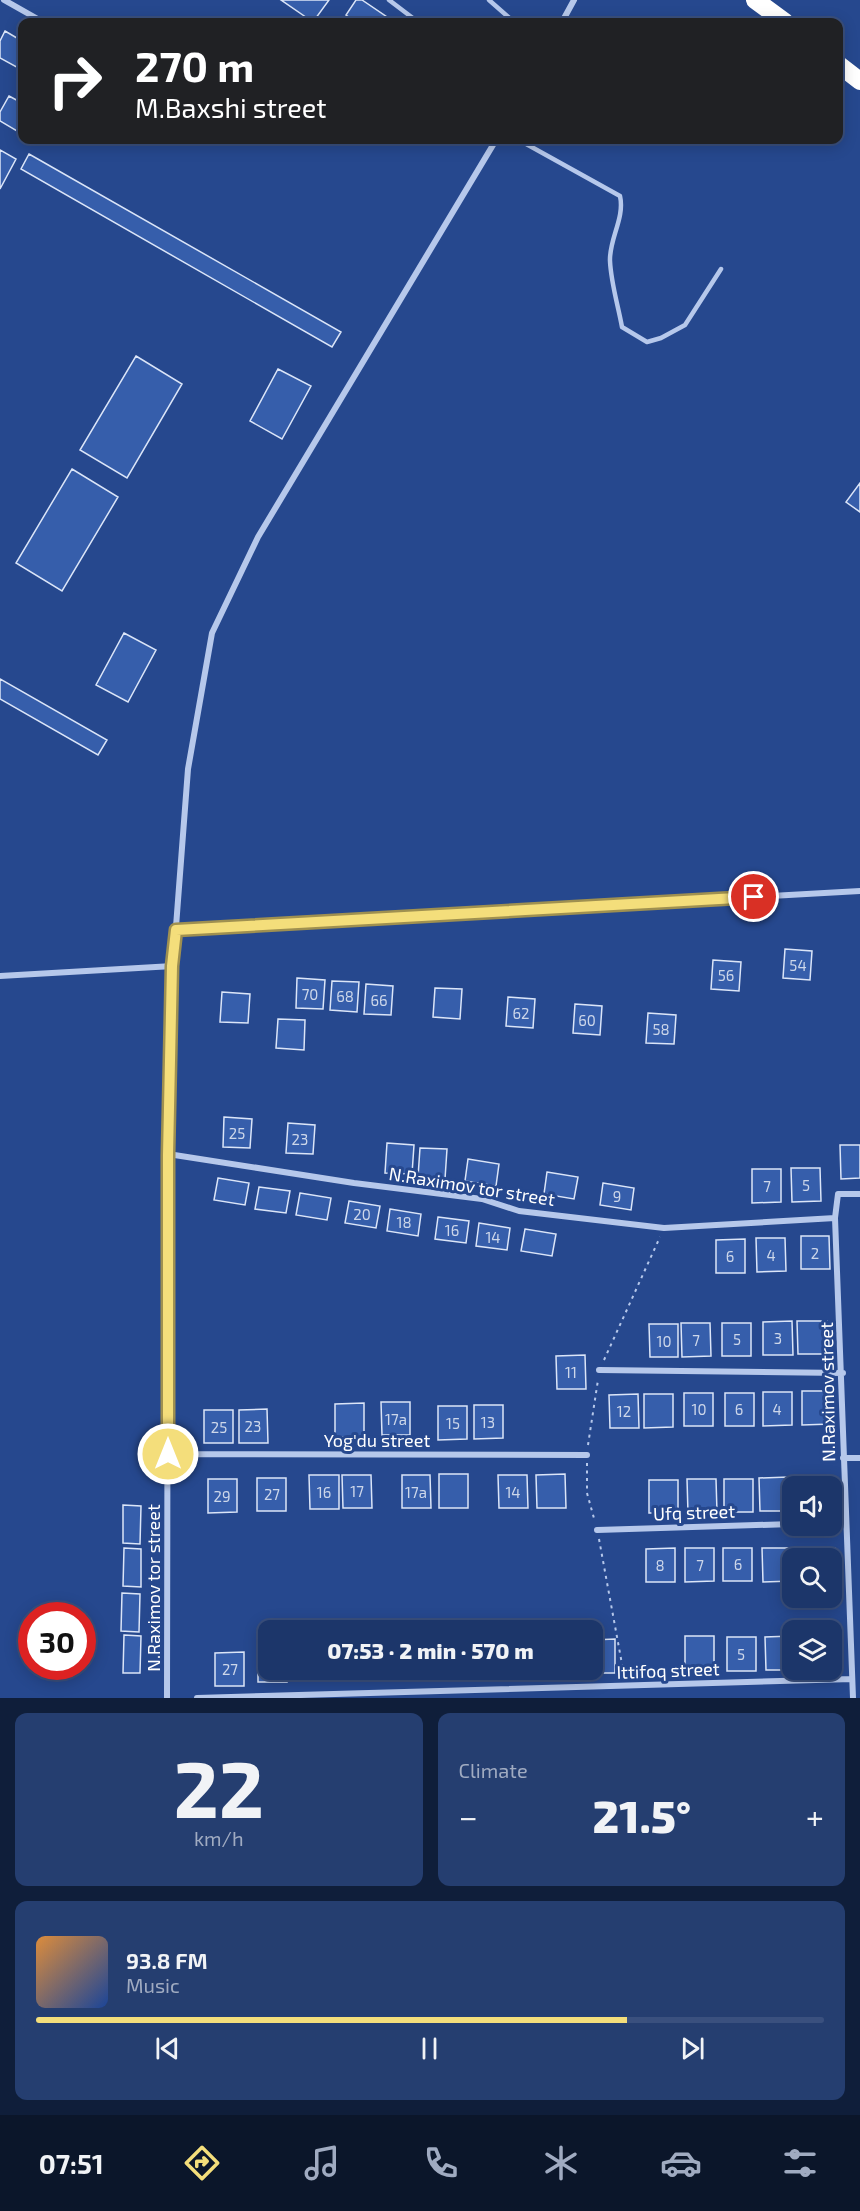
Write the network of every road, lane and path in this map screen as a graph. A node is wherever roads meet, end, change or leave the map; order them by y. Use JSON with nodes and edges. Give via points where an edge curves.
{"nodes":[{"id":1,"x":4,"y":0,"type":"edge"},
{"id":2,"x":389,"y":0,"type":"edge"},
{"id":3,"x":489,"y":0,"type":"edge"},
{"id":4,"x":574,"y":0,"type":"edge"},
{"id":5,"x":755,"y":0,"type":"edge"},
{"id":6,"x":13,"y":2,"type":"edge"},
{"id":7,"x":37,"y":18,"type":"edge"},
{"id":8,"x":413,"y":18,"type":"edge"},
{"id":9,"x":509,"y":18,"type":"edge"},
{"id":10,"x":564,"y":18,"type":"edge"},
{"id":11,"x":780,"y":18,"type":"edge"},
{"id":12,"x":843,"y":68,"type":"edge"},
{"id":13,"x":860,"y":81,"type":"edge"},
{"id":14,"x":494,"y":144,"type":"edge"},
{"id":15,"x":526,"y":144,"type":"edge"},
{"id":16,"x":721,"y":269,"type":"dead end"},
{"id":17,"x":860,"y":891,"type":"edge"},
{"id":18,"x":176,"y":930,"type":"junction"},
{"id":19,"x":172,"y":966,"type":"junction"},
{"id":20,"x":0,"y":976,"type":"edge"},
{"id":21,"x":168,"y":1155,"type":"junction"},
{"id":22,"x":860,"y":1194,"type":"edge"},
{"id":23,"x":835,"y":1218,"type":"junction"},
{"id":24,"x":664,"y":1228,"type":"junction"},
{"id":25,"x":599,"y":1370,"type":"junction"},
{"id":26,"x":843,"y":1373,"type":"junction"},
{"id":27,"x":168,"y":1454,"type":"junction"},
{"id":28,"x":587,"y":1455,"type":"junction"},
{"id":29,"x":843,"y":1458,"type":"junction"},
{"id":30,"x":860,"y":1458,"type":"edge"},
{"id":31,"x":845,"y":1522,"type":"joint"},
{"id":32,"x":782,"y":1524,"type":"edge"},
{"id":33,"x":597,"y":1530,"type":"junction"},
{"id":34,"x":852,"y":1679,"type":"junction"},
{"id":35,"x":627,"y":1687,"type":"junction"},
{"id":36,"x":167,"y":1698,"type":"edge"},
{"id":37,"x":197,"y":1698,"type":"edge"},
{"id":38,"x":853,"y":1698,"type":"edge"}],
"edges":[{"from":1,"to":6,"type":"street"},
{"from":2,"to":8,"type":"lane"},
{"from":3,"to":9,"type":"lane"},
{"from":4,"to":10,"type":"street"},
{"from":5,"to":11,"type":"highway"},
{"from":6,"to":7,"type":"street"},
{"from":12,"to":13,"type":"highway"},
{"from":14,"to":18,"type":"street","name":"N.Raximov tor street","via":[[258,537],[212,633],[188,769]]},
{"from":15,"to":16,"type":"lane","via":[[620,196],[623,208],[610,260],[622,327],[631,334],[647,342],[685,325]]},
{"from":17,"to":18,"type":"street"},
{"from":18,"to":19,"type":"street","name":"N.Raximov tor street"},
{"from":19,"to":20,"type":"street"},
{"from":19,"to":21,"type":"street","name":"N.Raximov tor street"},
{"from":21,"to":24,"type":"street","name":"N.Raximov tor street","via":[[482,1199],[519,1211]]},
{"from":21,"to":27,"type":"street","name":"N.Raximov tor street"},
{"from":22,"to":23,"type":"street","name":"N.Raximov street","via":[[838,1194]]},
{"from":23,"to":24,"type":"street","name":"N.Raximov tor street"},
{"from":23,"to":26,"type":"street","name":"N.Raximov street"},
{"from":24,"to":25,"type":"path"},
{"from":25,"to":26,"type":"street"},
{"from":25,"to":28,"type":"path"},
{"from":26,"to":29,"type":"street","name":"N.Raximov street"},
{"from":27,"to":28,"type":"street","name":"Yog'du street"},
{"from":27,"to":36,"type":"street","name":"N.Raximov tor street"},
{"from":28,"to":33,"type":"path","via":[[587,1493]]},
{"from":29,"to":30,"type":"street"},
{"from":29,"to":31,"type":"street","name":"N.Raximov street"},
{"from":31,"to":34,"type":"street","name":"N.Raximov street"},
{"from":32,"to":33,"type":"street","name":"Ufq street"},
{"from":33,"to":35,"type":"path"},
{"from":34,"to":35,"type":"street","name":"Ittifoq street"},
{"from":34,"to":38,"type":"street","name":"N.Raximov street"},
{"from":35,"to":37,"type":"street","name":"Ittifoq street"}]}
